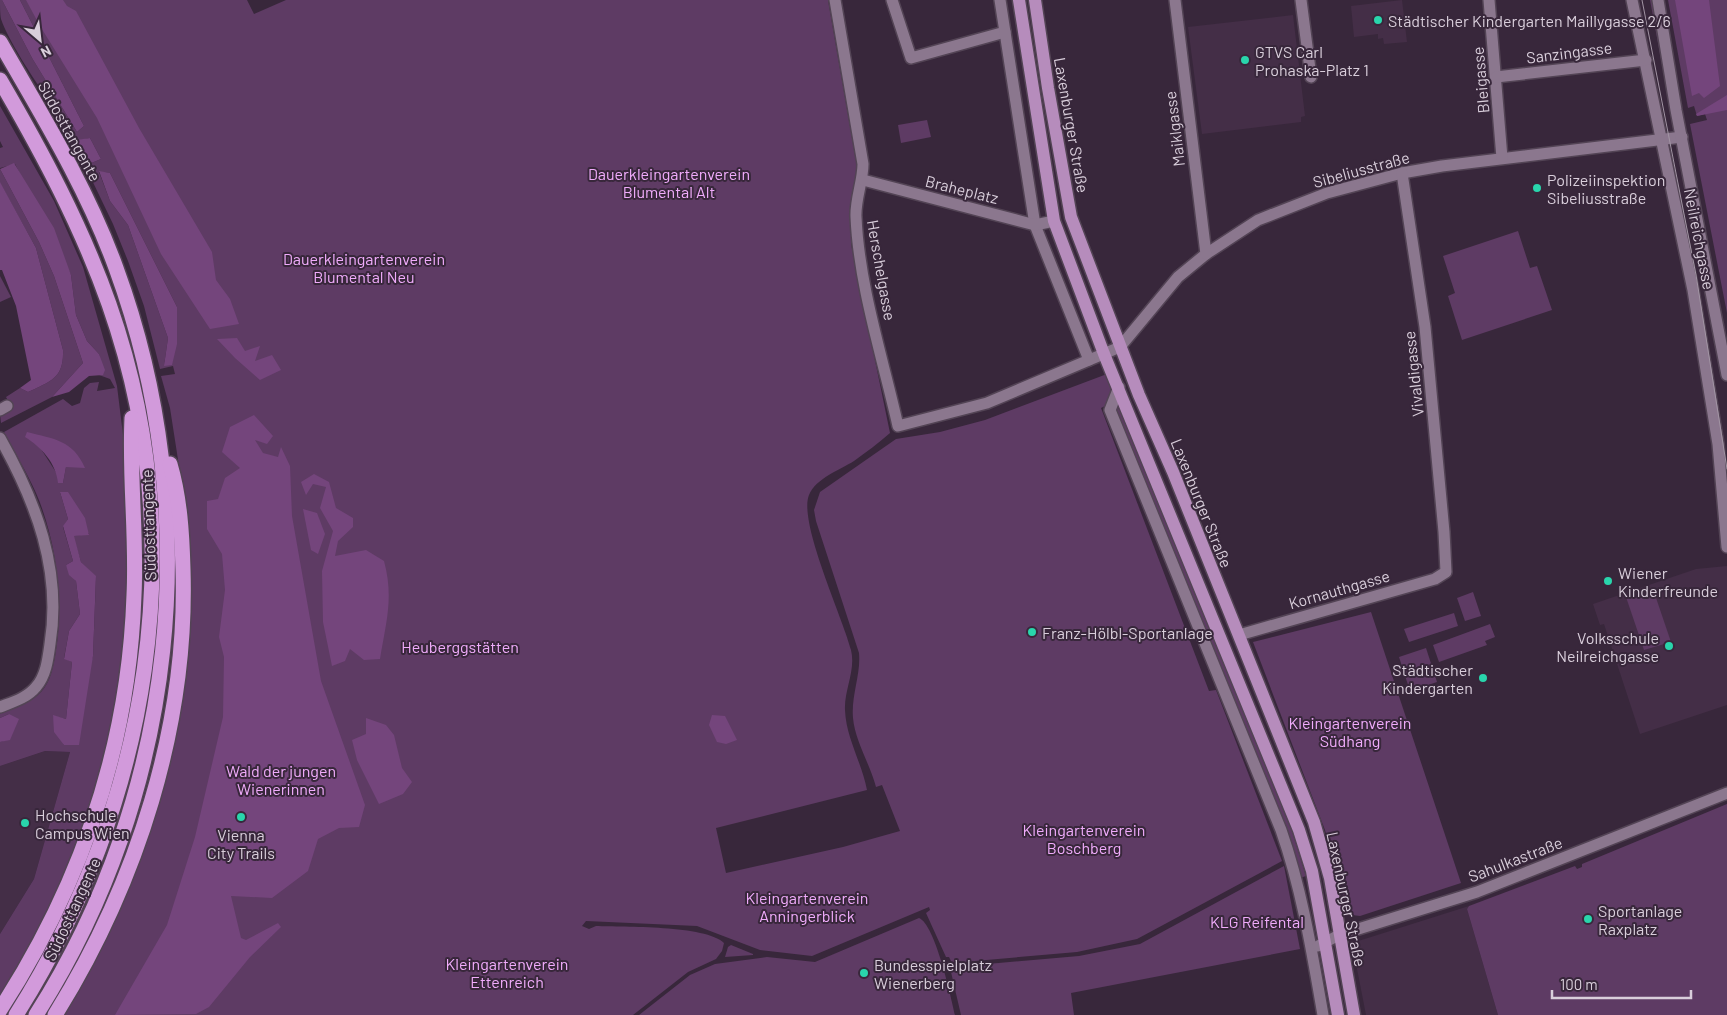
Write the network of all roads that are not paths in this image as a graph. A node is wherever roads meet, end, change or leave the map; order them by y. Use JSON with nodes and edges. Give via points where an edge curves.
{"nodes":[{"id":1,"x":835,"y":0,"type":"edge"},
{"id":2,"x":892,"y":0,"type":"edge"},
{"id":3,"x":1000,"y":0,"type":"edge"},
{"id":4,"x":1019,"y":0,"type":"edge"},
{"id":5,"x":1035,"y":0,"type":"edge"},
{"id":6,"x":1175,"y":0,"type":"edge"},
{"id":7,"x":1301,"y":0,"type":"edge"},
{"id":8,"x":1489,"y":0,"type":"edge"},
{"id":9,"x":1495,"y":0,"type":"edge"},
{"id":10,"x":1632,"y":0,"type":"edge"},
{"id":11,"x":1658,"y":0,"type":"edge"},
{"id":12,"x":1005,"y":32,"type":"junction"},
{"id":13,"x":0,"y":42,"type":"edge"},
{"id":14,"x":1646,"y":60,"type":"junction"},
{"id":15,"x":1311,"y":77,"type":"dead end"},
{"id":16,"x":1496,"y":77,"type":"junction"},
{"id":17,"x":0,"y":80,"type":"edge"},
{"id":18,"x":1682,"y":137,"type":"junction"},
{"id":19,"x":1663,"y":140,"type":"junction"},
{"id":20,"x":1502,"y":158,"type":"junction"},
{"id":21,"x":1402,"y":173,"type":"junction"},
{"id":22,"x":863,"y":180,"type":"junction"},
{"id":23,"x":1054,"y":221,"type":"junction"},
{"id":24,"x":1035,"y":225,"type":"junction"},
{"id":25,"x":1206,"y":254,"type":"junction"},
{"id":26,"x":1120,"y":347,"type":"junction"},
{"id":27,"x":1104,"y":354,"type":"junction"},
{"id":28,"x":1089,"y":360,"type":"junction"},
{"id":29,"x":1727,"y":375,"type":"edge"},
{"id":30,"x":1119,"y":388,"type":"junction"},
{"id":31,"x":134,"y":391,"type":"junction"},
{"id":32,"x":156,"y":414,"type":"junction"},
{"id":33,"x":898,"y":426,"type":"joint"},
{"id":34,"x":0,"y":438,"type":"edge"},
{"id":35,"x":1727,"y":547,"type":"edge"},
{"id":36,"x":1446,"y":572,"type":"joint"},
{"id":37,"x":1239,"y":635,"type":"junction"},
{"id":38,"x":0,"y":707,"type":"edge"},
{"id":39,"x":1727,"y":793,"type":"edge"},
{"id":40,"x":1339,"y":935,"type":"junction"},
{"id":41,"x":1324,"y":942,"type":"junction"},
{"id":42,"x":1312,"y":949,"type":"junction"},
{"id":43,"x":0,"y":1010,"type":"edge"},
{"id":44,"x":16,"y":1015,"type":"edge"},
{"id":45,"x":36,"y":1015,"type":"edge"},
{"id":46,"x":55,"y":1015,"type":"edge"},
{"id":47,"x":1323,"y":1015,"type":"edge"},
{"id":48,"x":1338,"y":1015,"type":"edge"},
{"id":49,"x":1354,"y":1015,"type":"edge"}],
"edges":[{"from":1,"to":22,"type":"street","name":"Herschelgasse"},
{"from":2,"to":12,"type":"street","via":[[911,58]]},
{"from":3,"to":12,"type":"street"},
{"from":4,"to":23,"type":"main road","name":"Laxenburger Straße"},
{"from":5,"to":26,"type":"main road","name":"Laxenburger Straße","via":[[1071,217]]},
{"from":6,"to":25,"type":"street","name":"Maiklgasse"},
{"from":7,"to":15,"type":"street"},
{"from":8,"to":9,"type":"street"},
{"from":8,"to":16,"type":"street","name":"Bleigasse"},
{"from":10,"to":14,"type":"street","name":"Neilreichgasse"},
{"from":11,"to":18,"type":"street","name":"Neilreichgasse"},
{"from":12,"to":24,"type":"street"},
{"from":13,"to":32,"type":"highway","name":"Südosttangente","via":[[68,162],[104,238],[137,334]]},
{"from":14,"to":16,"type":"street","name":"Sanzingasse"},
{"from":14,"to":19,"type":"street","name":"Neilreichgasse"},
{"from":16,"to":20,"type":"street","name":"Bleigasse"},
{"from":17,"to":31,"type":"highway","name":"Südosttangente","via":[[52,172],[86,244],[112,314]]},
{"from":18,"to":19,"type":"street","name":"Sibeliusstraße"},
{"from":18,"to":29,"type":"street","name":"Neilreichgasse"},
{"from":19,"to":20,"type":"street","name":"Sibeliusstraße"},
{"from":19,"to":35,"type":"street","name":"Neilreichgasse","via":[[1694,290],[1718,444]]},
{"from":20,"to":21,"type":"street","name":"Sibeliusstraße"},
{"from":21,"to":25,"type":"street","name":"Sibeliusstraße","via":[[1327,193],[1258,220]]},
{"from":21,"to":36,"type":"street","name":"Vivaldigasse","via":[[1425,327]]},
{"from":22,"to":24,"type":"street","name":"Braheplatz"},
{"from":22,"to":33,"type":"street","name":"Herschelgasse","via":[[856,215],[863,276]]},
{"from":23,"to":24,"type":"street","name":"Braheplatz"},
{"from":23,"to":27,"type":"main road","name":"Laxenburger Straße"},
{"from":24,"to":28,"type":"street"},
{"from":25,"to":26,"type":"street","name":"Sibeliusstraße","via":[[1178,277]]},
{"from":26,"to":27,"type":"street","name":"Sibeliusstraße"},
{"from":26,"to":37,"type":"main road","name":"Laxenburger Straße"},
{"from":27,"to":28,"type":"street","name":"Sibeliusstraße"},
{"from":27,"to":30,"type":"main road","name":"Laxenburger Straße"},
{"from":28,"to":33,"type":"street","name":"Sibeliusstraße","via":[[987,403]]},
{"from":30,"to":41,"type":"main road","name":"Laxenburger Straße","via":[[1299,830],[1312,871]]},
{"from":30,"to":42,"type":"street","via":[[1110,410],[1282,830],[1300,889]]},
{"from":31,"to":43,"type":"highway","via":[[131,441],[134,595],[119,726],[102,794],[82,854],[46,934]]},
{"from":31,"to":44,"type":"highway","name":"Südosttangente","via":[[151,526],[150,624],[141,696],[123,779],[98,853],[68,923]]},
{"from":32,"to":45,"type":"highway","name":"Südosttangente","via":[[165,488],[168,574],[163,658],[151,733],[126,826],[100,894],[68,960]]},
{"from":32,"to":46,"type":"highway","via":[[176,486],[182,544],[183,601],[178,682],[158,775],[129,867],[92,950]]},
{"from":34,"to":38,"type":"street","via":[[32,500],[43,532],[54,597],[52,635],[42,678],[29,694]]},
{"from":36,"to":37,"type":"street","name":"Kornauthgasse","via":[[1435,579]]},
{"from":37,"to":40,"type":"main road","name":"Laxenburger Straße","via":[[1314,822],[1330,878]]},
{"from":39,"to":40,"type":"street","name":"Sahulkastraße","via":[[1478,892]]},
{"from":40,"to":41,"type":"street","name":"Sahulkastraße"},
{"from":40,"to":49,"type":"main road","name":"Laxenburger Straße"},
{"from":41,"to":42,"type":"street","name":"Sahulkastraße"},
{"from":41,"to":48,"type":"main road","name":"Laxenburger Straße"},
{"from":42,"to":47,"type":"street"}]}
